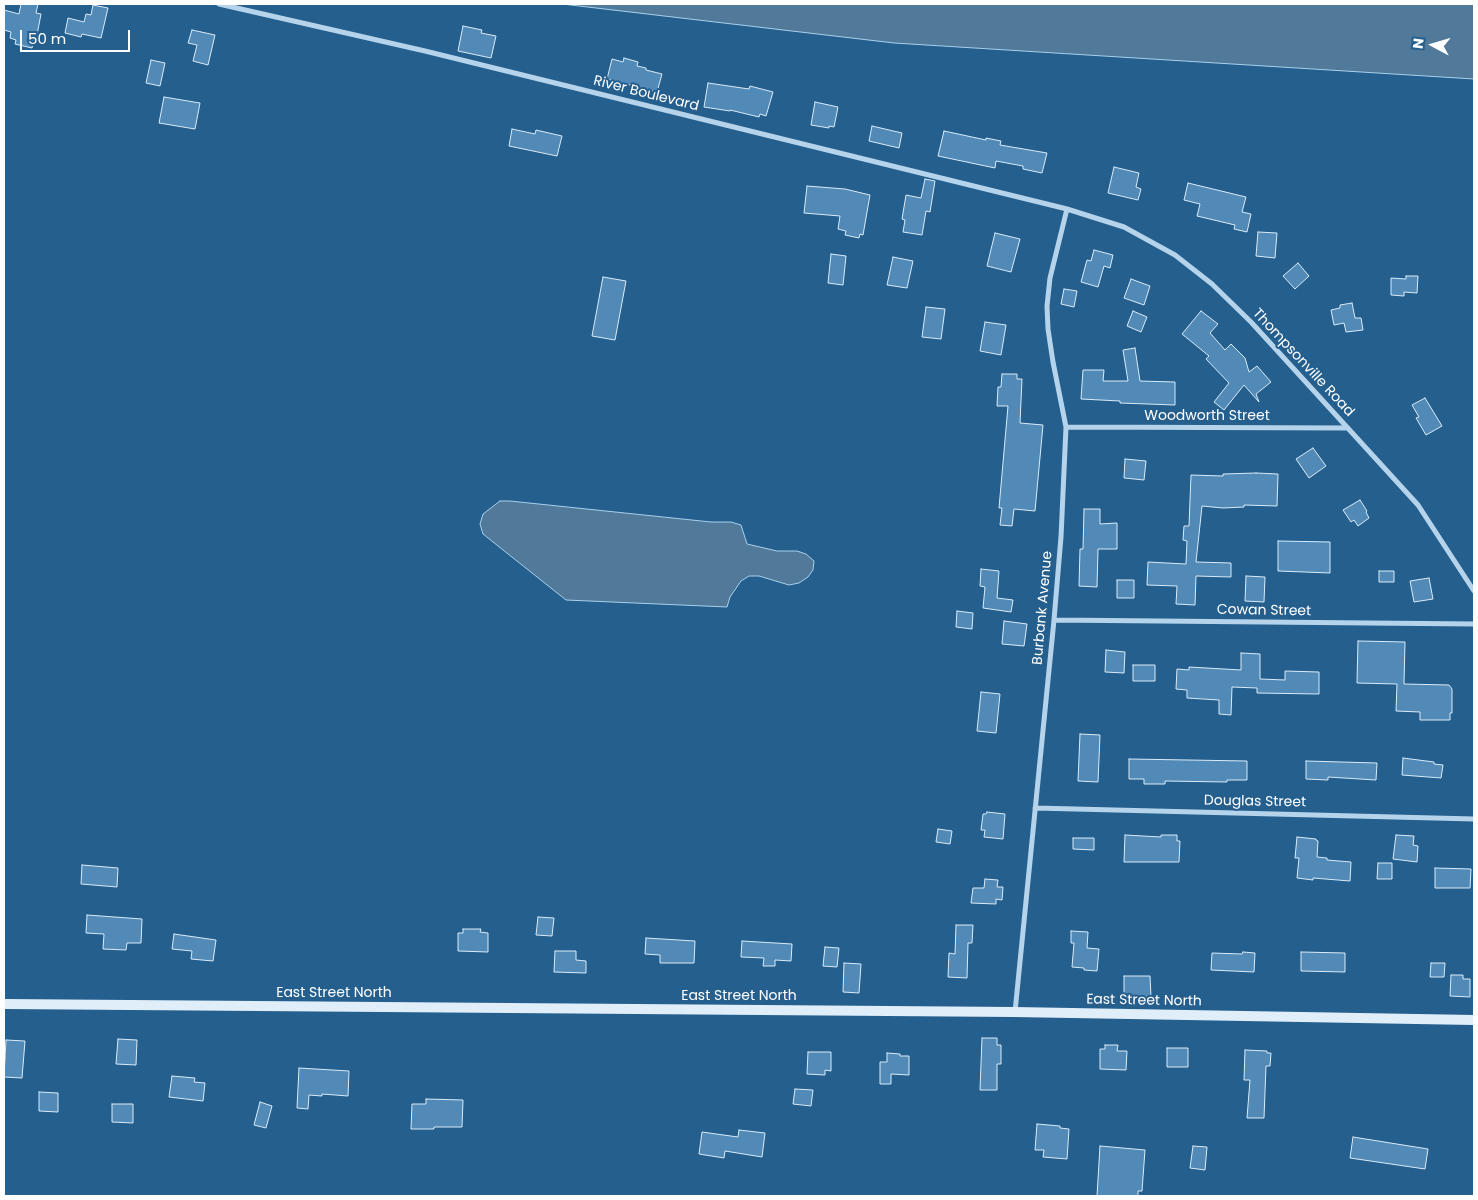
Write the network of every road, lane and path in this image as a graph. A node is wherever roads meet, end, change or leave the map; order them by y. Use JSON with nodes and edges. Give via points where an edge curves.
{"nodes":[{"id":1,"x":219,"y":4,"type":"edge"},
{"id":2,"x":1067,"y":209,"type":"junction"},
{"id":3,"x":1066,"y":427,"type":"junction"},
{"id":4,"x":1348,"y":428,"type":"junction"},
{"id":5,"x":1474,"y":590,"type":"edge"},
{"id":6,"x":1054,"y":620,"type":"junction"},
{"id":7,"x":1474,"y":624,"type":"edge"},
{"id":8,"x":1035,"y":808,"type":"junction"},
{"id":9,"x":1474,"y":819,"type":"edge"},
{"id":10,"x":4,"y":1004,"type":"edge"},
{"id":11,"x":1014,"y":1012,"type":"junction"},
{"id":12,"x":1474,"y":1020,"type":"edge"}],
"edges":[{"from":1,"to":2,"type":"street","name":"River Boulevard","via":[[425,51]]},
{"from":2,"to":3,"type":"street","name":"Burbank Avenue","via":[[1050,278],[1047,306],[1053,362]]},
{"from":2,"to":4,"type":"street","name":"Thompsonville Road","via":[[1124,227],[1176,255],[1251,322]]},
{"from":3,"to":4,"type":"street","name":"Woodworth Street"},
{"from":3,"to":6,"type":"street","name":"Burbank Avenue"},
{"from":4,"to":5,"type":"street","name":"Thompsonville Road","via":[[1418,505]]},
{"from":6,"to":7,"type":"street","name":"Cowan Street"},
{"from":6,"to":8,"type":"street","name":"Burbank Avenue"},
{"from":8,"to":9,"type":"street","name":"Douglas Street"},
{"from":8,"to":11,"type":"street","name":"Burbank Avenue"},
{"from":10,"to":11,"type":"main road","name":"East Street North"},
{"from":11,"to":12,"type":"main road","name":"East Street North"}]}
